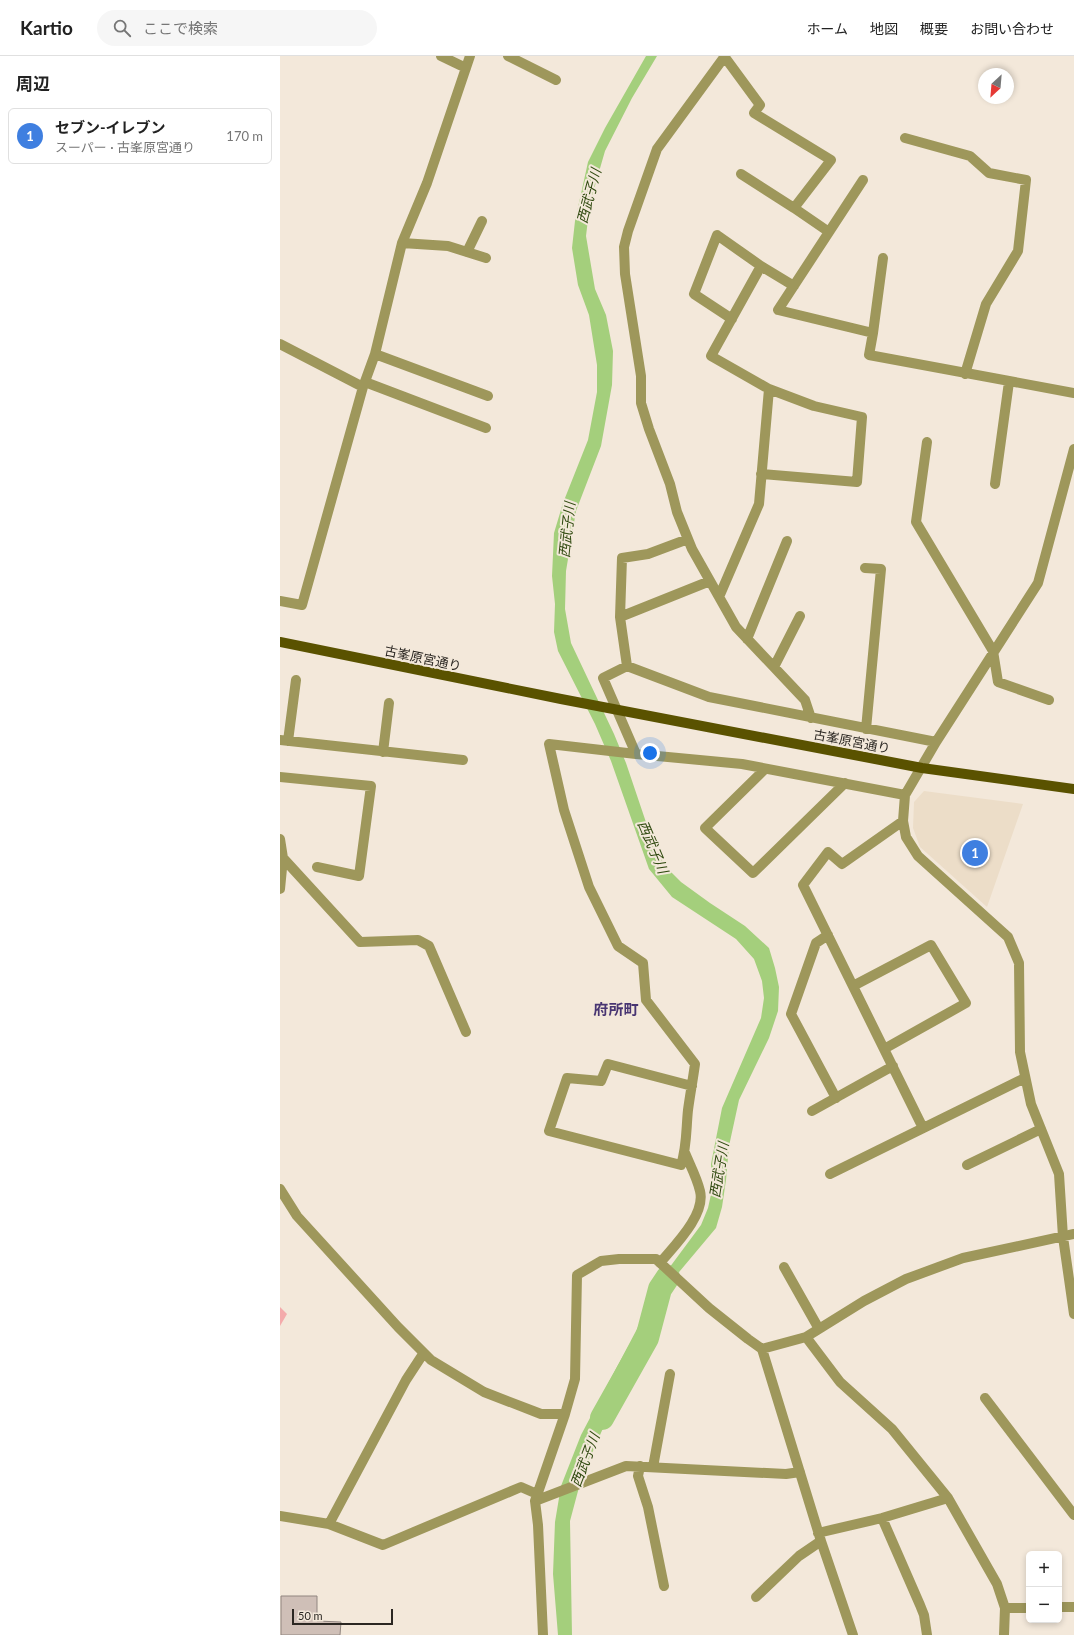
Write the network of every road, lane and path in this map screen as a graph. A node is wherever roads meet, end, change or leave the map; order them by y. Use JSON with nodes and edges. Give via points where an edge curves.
{"nodes":[{"id":1,"x":441,"y":56,"type":"edge"},
{"id":2,"x":470,"y":56,"type":"edge"},
{"id":3,"x":508,"y":56,"type":"edge"},
{"id":4,"x":725,"y":56,"type":"edge"},
{"id":5,"x":466,"y":68,"type":"junction"},
{"id":6,"x":556,"y":80,"type":"dead end"},
{"id":7,"x":905,"y":138,"type":"dead end"},
{"id":8,"x":741,"y":174,"type":"dead end"},
{"id":9,"x":863,"y":180,"type":"dead end"},
{"id":10,"x":794,"y":208,"type":"junction"},
{"id":11,"x":482,"y":221,"type":"dead end"},
{"id":12,"x":829,"y":232,"type":"junction"},
{"id":13,"x":402,"y":243,"type":"junction"},
{"id":14,"x":467,"y":252,"type":"junction"},
{"id":15,"x":486,"y":258,"type":"dead end"},
{"id":16,"x":883,"y":258,"type":"dead end"},
{"id":17,"x":761,"y":266,"type":"junction"},
{"id":18,"x":794,"y":286,"type":"junction"},
{"id":19,"x":732,"y":319,"type":"junction"},
{"id":20,"x":873,"y":333,"type":"junction"},
{"id":21,"x":280,"y":344,"type":"edge"},
{"id":22,"x":375,"y":354,"type":"junction"},
{"id":23,"x":965,"y":374,"type":"junction"},
{"id":24,"x":1009,"y":382,"type":"junction"},
{"id":25,"x":364,"y":384,"type":"junction"},
{"id":26,"x":769,"y":389,"type":"junction"},
{"id":27,"x":1074,"y":393,"type":"edge"},
{"id":28,"x":488,"y":396,"type":"dead end"},
{"id":29,"x":486,"y":428,"type":"dead end"},
{"id":30,"x":927,"y":442,"type":"dead end"},
{"id":31,"x":1074,"y":449,"type":"edge"},
{"id":32,"x":761,"y":474,"type":"junction"},
{"id":33,"x":995,"y":484,"type":"dead end"},
{"id":34,"x":688,"y":539,"type":"junction"},
{"id":35,"x":787,"y":541,"type":"dead end"},
{"id":36,"x":865,"y":568,"type":"dead end"},
{"id":37,"x":710,"y":581,"type":"junction"},
{"id":38,"x":719,"y":597,"type":"junction"},
{"id":39,"x":280,"y":601,"type":"edge"},
{"id":40,"x":800,"y":616,"type":"dead end"},
{"id":41,"x":620,"y":617,"type":"junction"},
{"id":42,"x":747,"y":639,"type":"junction"},
{"id":43,"x":280,"y":642,"type":"edge"},
{"id":44,"x":994,"y":651,"type":"junction"},
{"id":45,"x":627,"y":666,"type":"junction"},
{"id":46,"x":774,"y":668,"type":"junction"},
{"id":47,"x":296,"y":680,"type":"dead end"},
{"id":48,"x":1050,"y":700,"type":"dead end"},
{"id":49,"x":389,"y":703,"type":"dead end"},
{"id":50,"x":811,"y":718,"type":"junction"},
{"id":51,"x":866,"y":729,"type":"junction"},
{"id":52,"x":284,"y":741,"type":"edge"},
{"id":53,"x":936,"y":742,"type":"junction"},
{"id":54,"x":384,"y":752,"type":"junction"},
{"id":55,"x":636,"y":754,"type":"junction"},
{"id":56,"x":463,"y":760,"type":"dead end"},
{"id":57,"x":922,"y":768,"type":"junction"},
{"id":58,"x":765,"y":769,"type":"junction"},
{"id":59,"x":280,"y":777,"type":"edge"},
{"id":60,"x":845,"y":784,"type":"junction"},
{"id":61,"x":1074,"y":790,"type":"edge"},
{"id":62,"x":905,"y":795,"type":"junction"},
{"id":63,"x":903,"y":821,"type":"junction"},
{"id":64,"x":280,"y":838,"type":"edge"},
{"id":65,"x":284,"y":858,"type":"junction"},
{"id":66,"x":317,"y":867,"type":"dead end"},
{"id":67,"x":280,"y":889,"type":"edge"},
{"id":68,"x":828,"y":935,"type":"junction"},
{"id":69,"x":853,"y":986,"type":"junction"},
{"id":70,"x":466,"y":1032,"type":"dead end"},
{"id":71,"x":884,"y":1049,"type":"junction"},
{"id":72,"x":893,"y":1066,"type":"junction"},
{"id":73,"x":1025,"y":1078,"type":"junction"},
{"id":74,"x":692,"y":1086,"type":"junction"},
{"id":75,"x":836,"y":1098,"type":"junction"},
{"id":76,"x":812,"y":1110,"type":"dead end"},
{"id":77,"x":923,"y":1128,"type":"junction"},
{"id":78,"x":1041,"y":1129,"type":"junction"},
{"id":79,"x":685,"y":1153,"type":"junction"},
{"id":80,"x":967,"y":1165,"type":"dead end"},
{"id":81,"x":830,"y":1174,"type":"dead end"},
{"id":82,"x":280,"y":1189,"type":"edge"},
{"id":83,"x":1074,"y":1234,"type":"edge"},
{"id":84,"x":1064,"y":1237,"type":"junction"},
{"id":85,"x":660,"y":1263,"type":"junction"},
{"id":86,"x":784,"y":1267,"type":"dead end"},
{"id":87,"x":1074,"y":1314,"type":"edge"},
{"id":88,"x":819,"y":1329,"type":"junction"},
{"id":89,"x":806,"y":1337,"type":"junction"},
{"id":90,"x":762,"y":1349,"type":"junction"},
{"id":91,"x":423,"y":1354,"type":"junction"},
{"id":92,"x":670,"y":1374,"type":"dead end"},
{"id":93,"x":985,"y":1398,"type":"dead end"},
{"id":94,"x":565,"y":1414,"type":"junction"},
{"id":95,"x":640,"y":1466,"type":"junction"},
{"id":96,"x":653,"y":1467,"type":"junction"},
{"id":97,"x":800,"y":1472,"type":"junction"},
{"id":98,"x":536,"y":1498,"type":"junction"},
{"id":99,"x":948,"y":1498,"type":"junction"},
{"id":100,"x":1074,"y":1515,"type":"edge"},
{"id":101,"x":280,"y":1516,"type":"edge"},
{"id":102,"x":882,"y":1518,"type":"junction"},
{"id":103,"x":329,"y":1524,"type":"junction"},
{"id":104,"x":820,"y":1537,"type":"junction"},
{"id":105,"x":664,"y":1586,"type":"dead end"},
{"id":106,"x":756,"y":1597,"type":"dead end"},
{"id":107,"x":1062,"y":1607,"type":"edge"},
{"id":108,"x":1074,"y":1607,"type":"edge"},
{"id":109,"x":1005,"y":1608,"type":"junction"},
{"id":110,"x":1026,"y":1608,"type":"edge"},
{"id":111,"x":543,"y":1635,"type":"edge"},
{"id":112,"x":853,"y":1635,"type":"edge"},
{"id":113,"x":927,"y":1635,"type":"edge"},
{"id":114,"x":1004,"y":1635,"type":"edge"}],
"edges":[{"from":1,"to":5,"type":"street"},
{"from":2,"to":5,"type":"street"},
{"from":3,"to":6,"type":"street"},
{"from":4,"to":10,"type":"street","via":[[760,105],[754,114],[831,160]]},
{"from":4,"to":34,"type":"street","via":[[657,149],[624,247],[625,274],[641,376],[641,403]]},
{"from":5,"to":13,"type":"street","via":[[427,183]]},
{"from":7,"to":23,"type":"street","via":[[970,156],[989,173],[1026,180],[1018,251],[986,304]]},
{"from":8,"to":10,"type":"street"},
{"from":9,"to":12,"type":"street"},
{"from":10,"to":12,"type":"street"},
{"from":11,"to":14,"type":"street"},
{"from":12,"to":18,"type":"street"},
{"from":13,"to":14,"type":"street","via":[[448,246]]},
{"from":13,"to":22,"type":"street"},
{"from":14,"to":15,"type":"street"},
{"from":16,"to":20,"type":"street"},
{"from":17,"to":18,"type":"street"},
{"from":17,"to":19,"type":"street"},
{"from":17,"to":19,"type":"street","via":[[717,235],[694,294]]},
{"from":18,"to":20,"type":"street","via":[[778,310]]},
{"from":19,"to":26,"type":"street","via":[[711,356]]},
{"from":20,"to":23,"type":"street","via":[[869,355]]},
{"from":21,"to":25,"type":"street"},
{"from":22,"to":25,"type":"street"},
{"from":22,"to":28,"type":"street"},
{"from":23,"to":24,"type":"street"},
{"from":24,"to":27,"type":"street"},
{"from":24,"to":33,"type":"street"},
{"from":25,"to":29,"type":"street"},
{"from":25,"to":39,"type":"street","via":[[302,605]]},
{"from":26,"to":32,"type":"street"},
{"from":26,"to":32,"type":"street","via":[[814,406],[862,417],[857,482]]},
{"from":30,"to":44,"type":"street","via":[[916,522]]},
{"from":31,"to":44,"type":"street","via":[[1038,583]]},
{"from":32,"to":38,"type":"street","via":[[759,504]]},
{"from":34,"to":37,"type":"street"},
{"from":34,"to":41,"type":"street","via":[[648,554],[622,558]]},
{"from":35,"to":42,"type":"street"},
{"from":36,"to":51,"type":"street","via":[[881,569]]},
{"from":37,"to":38,"type":"street"},
{"from":37,"to":41,"type":"street"},
{"from":38,"to":42,"type":"street","via":[[736,627]]},
{"from":40,"to":46,"type":"street"},
{"from":41,"to":45,"type":"street"},
{"from":42,"to":46,"type":"street"},
{"from":43,"to":57,"type":"main road","name":"古峯原宮通り"},
{"from":44,"to":48,"type":"street","via":[[998,682]]},
{"from":44,"to":53,"type":"street"},
{"from":45,"to":50,"type":"street","via":[[709,697]]},
{"from":45,"to":55,"type":"street","via":[[603,678]]},
{"from":46,"to":50,"type":"street","via":[[805,700]]},
{"from":47,"to":52,"type":"street"},
{"from":49,"to":54,"type":"street"},
{"from":50,"to":51,"type":"street"},
{"from":51,"to":53,"type":"street"},
{"from":52,"to":54,"type":"street"},
{"from":53,"to":57,"type":"street"},
{"from":54,"to":56,"type":"street"},
{"from":55,"to":58,"type":"street","via":[[742,764]]},
{"from":55,"to":74,"type":"street","via":[[549,744],[564,810],[589,886],[618,946],[643,963],[646,1000],[696,1064]]},
{"from":57,"to":61,"type":"main road","name":"古峯原宮通り"},
{"from":57,"to":62,"type":"street"},
{"from":58,"to":60,"type":"street"},
{"from":58,"to":60,"type":"street","via":[[705,828],[754,873]]},
{"from":59,"to":66,"type":"street","via":[[370,786],[359,876]]},
{"from":60,"to":62,"type":"street"},
{"from":62,"to":63,"type":"street"},
{"from":63,"to":68,"type":"street","via":[[842,864],[828,852],[803,885]]},
{"from":63,"to":73,"type":"street","via":[[906,838],[918,856],[1008,937],[1019,963],[1020,1052]]},
{"from":64,"to":65,"type":"street"},
{"from":65,"to":67,"type":"street"},
{"from":65,"to":70,"type":"street","via":[[360,942],[418,940],[429,946]]},
{"from":68,"to":69,"type":"street"},
{"from":68,"to":75,"type":"street","via":[[816,943],[791,1014]]},
{"from":69,"to":71,"type":"street"},
{"from":69,"to":71,"type":"street","via":[[931,945],[966,1003]]},
{"from":71,"to":72,"type":"street"},
{"from":72,"to":75,"type":"street"},
{"from":72,"to":77,"type":"street"},
{"from":73,"to":77,"type":"street"},
{"from":73,"to":78,"type":"street","via":[[1031,1104]]},
{"from":74,"to":79,"type":"street"},
{"from":74,"to":79,"type":"street","via":[[608,1064],[601,1081],[568,1078],[549,1131],[681,1165]]},
{"from":75,"to":76,"type":"street"},
{"from":77,"to":81,"type":"street"},
{"from":78,"to":80,"type":"street"},
{"from":78,"to":84,"type":"street","via":[[1059,1174]]},
{"from":79,"to":85,"type":"street","via":[[700,1192],[700,1200],[695,1219]]},
{"from":82,"to":91,"type":"street","via":[[297,1216]]},
{"from":83,"to":84,"type":"street"},
{"from":84,"to":87,"type":"street"},
{"from":84,"to":88,"type":"street","via":[[963,1258],[906,1279]]},
{"from":85,"to":90,"type":"street","via":[[715,1312]]},
{"from":85,"to":94,"type":"street","via":[[656,1259],[601,1261],[577,1275],[575,1379]]},
{"from":86,"to":88,"type":"street"},
{"from":88,"to":89,"type":"street"},
{"from":89,"to":90,"type":"street"},
{"from":89,"to":99,"type":"street","via":[[840,1382],[892,1429]]},
{"from":90,"to":97,"type":"street"},
{"from":91,"to":94,"type":"street","via":[[484,1392],[541,1414]]},
{"from":91,"to":103,"type":"street","via":[[406,1380]]},
{"from":92,"to":96,"type":"street"},
{"from":93,"to":100,"type":"street"},
{"from":94,"to":98,"type":"street"},
{"from":95,"to":96,"type":"street"},
{"from":95,"to":98,"type":"street","via":[[626,1466]]},
{"from":95,"to":105,"type":"street","via":[[638,1476],[648,1507]]},
{"from":96,"to":97,"type":"street","via":[[786,1474]]},
{"from":97,"to":104,"type":"street"},
{"from":98,"to":103,"type":"street","via":[[521,1487],[383,1545]]},
{"from":98,"to":111,"type":"street"},
{"from":99,"to":102,"type":"street"},
{"from":99,"to":109,"type":"street","via":[[997,1584]]},
{"from":101,"to":103,"type":"street"},
{"from":102,"to":104,"type":"street"},
{"from":102,"to":113,"type":"street","via":[[924,1615]]},
{"from":104,"to":106,"type":"street"},
{"from":104,"to":112,"type":"street"},
{"from":107,"to":108,"type":"street"},
{"from":109,"to":110,"type":"street"},
{"from":109,"to":114,"type":"street"}]}
